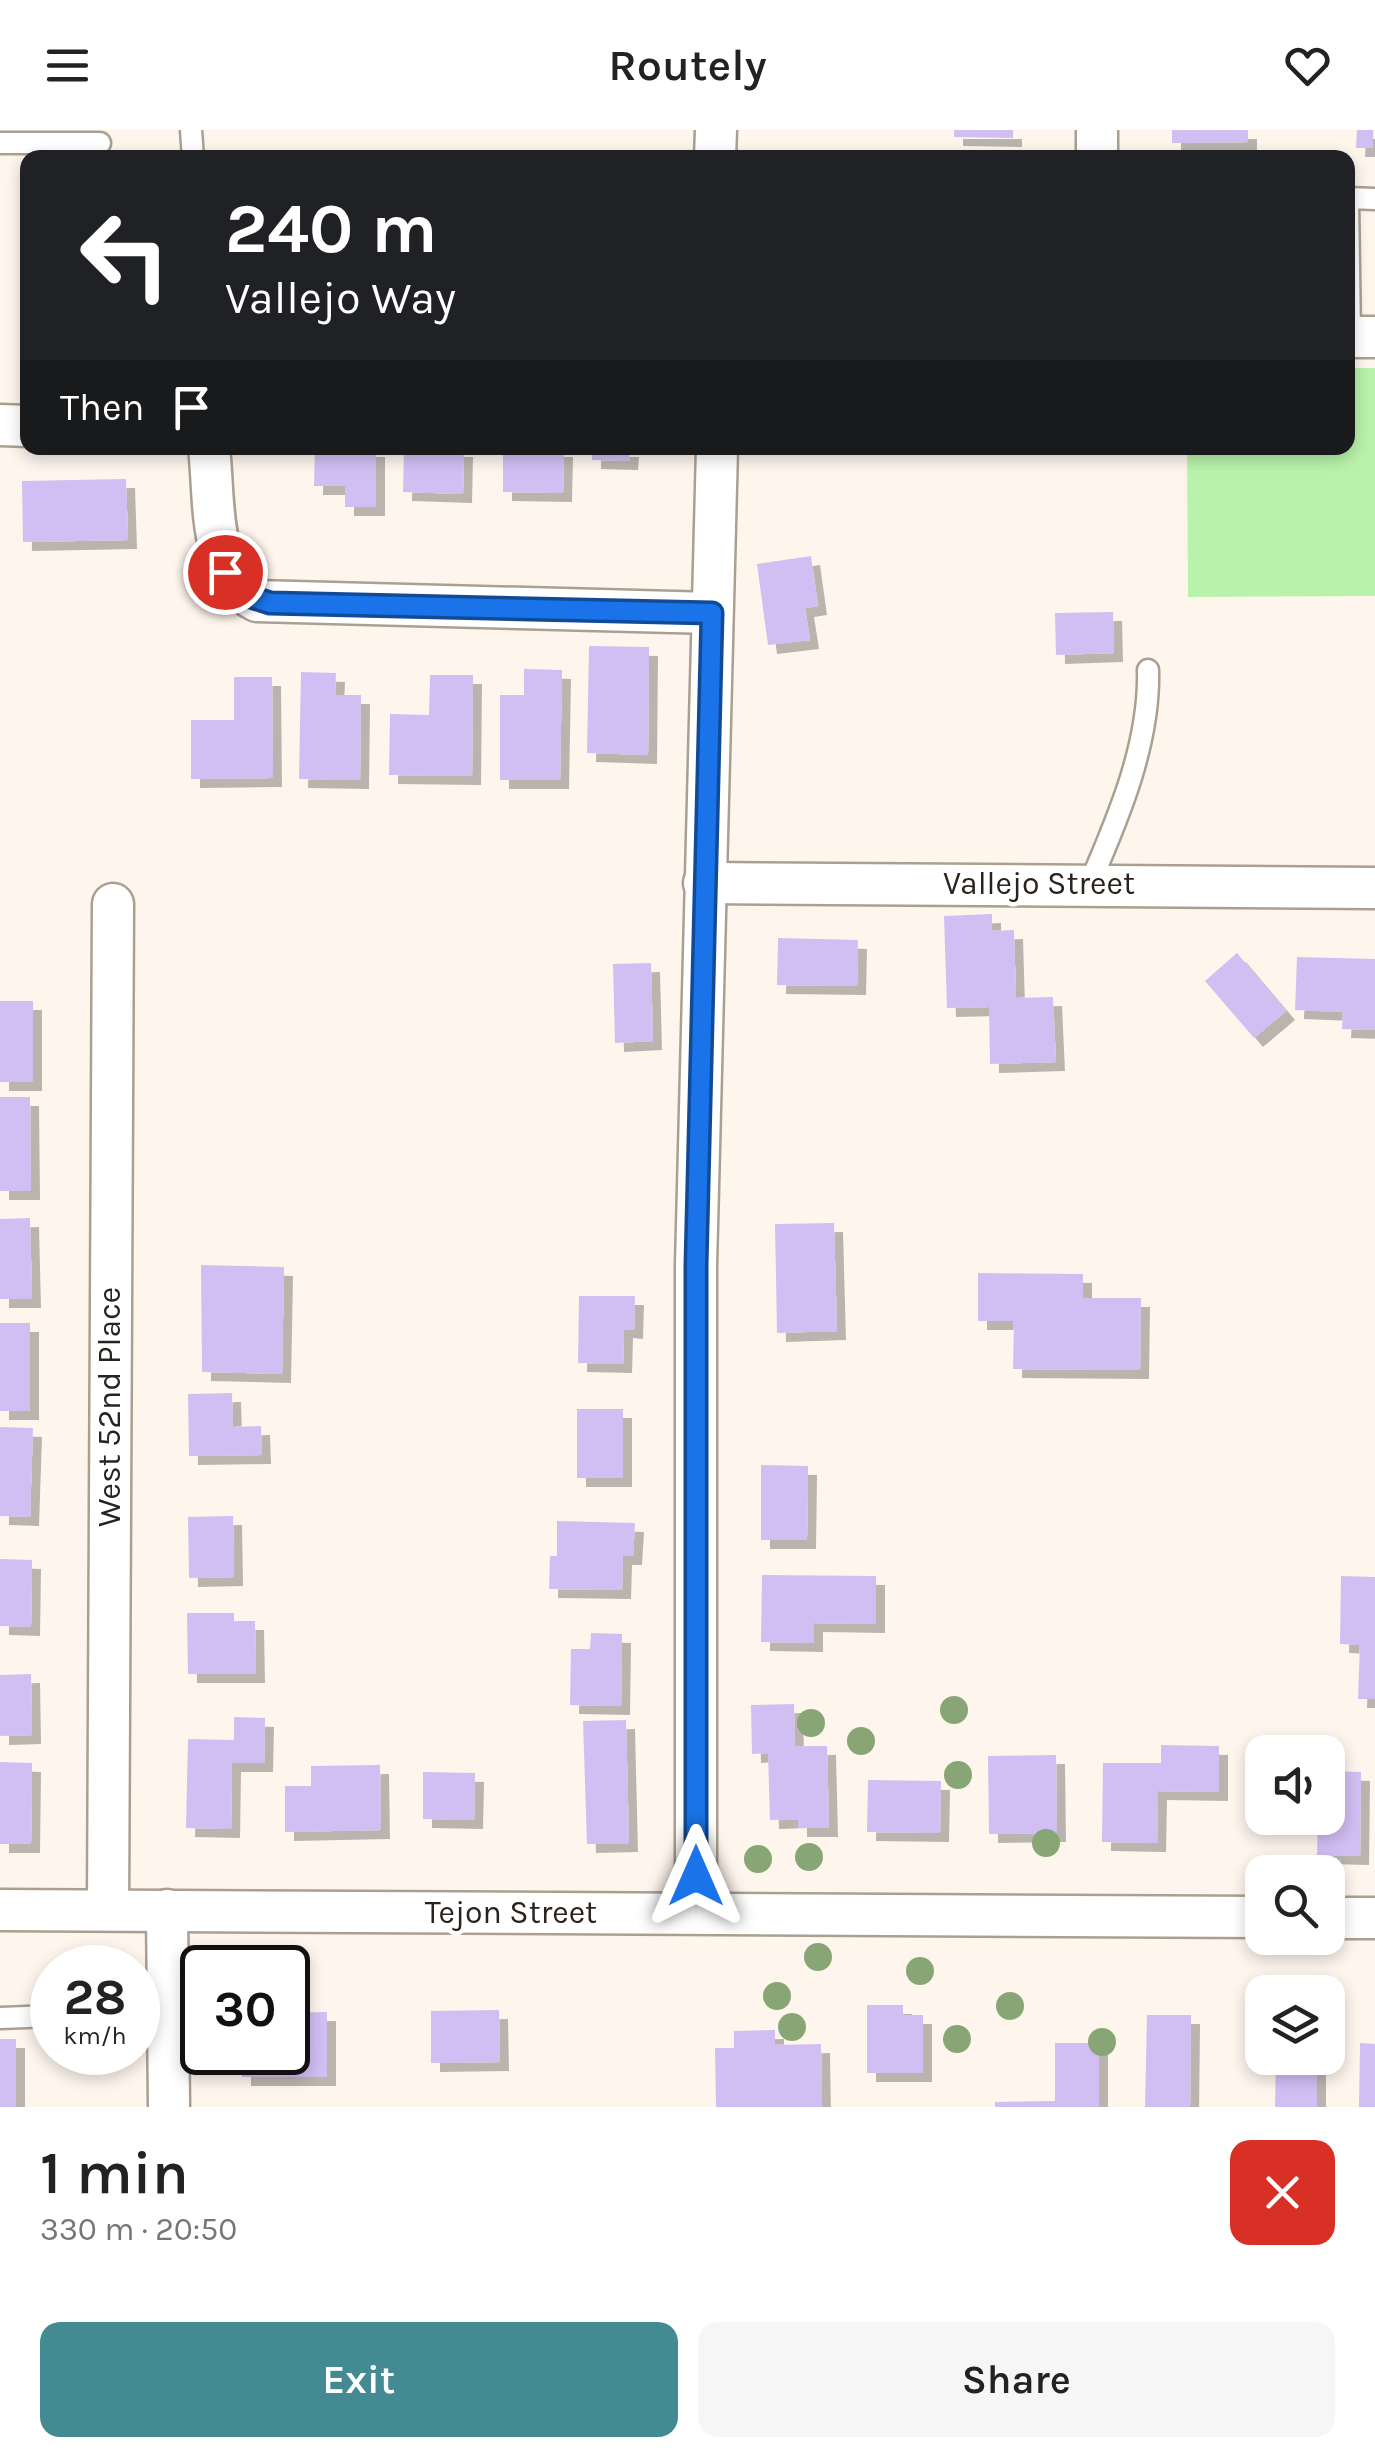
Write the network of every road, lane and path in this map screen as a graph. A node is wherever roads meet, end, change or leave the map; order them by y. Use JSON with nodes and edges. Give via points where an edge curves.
{"nodes":[{"id":1,"x":0,"y":144,"type":"edge"},
{"id":2,"x":100,"y":144,"type":"dead end"},
{"id":3,"x":1355,"y":306,"type":"edge"},
{"id":4,"x":1357,"y":337,"type":"edge"},
{"id":5,"x":210,"y":455,"type":"edge"},
{"id":6,"x":717,"y":455,"type":"edge"},
{"id":7,"x":712,"y":613,"type":"junction"},
{"id":8,"x":1148,"y":670,"type":"dead end"},
{"id":9,"x":704,"y":882,"type":"junction"},
{"id":10,"x":1090,"y":883,"type":"junction"},
{"id":11,"x":1375,"y":888,"type":"edge"},
{"id":12,"x":113,"y":904,"type":"dead end"},
{"id":13,"x":108,"y":1909,"type":"junction"},
{"id":14,"x":0,"y":1910,"type":"edge"},
{"id":15,"x":167,"y":1910,"type":"junction"},
{"id":16,"x":696,"y":1914,"type":"junction"},
{"id":17,"x":1245,"y":1918,"type":"edge"},
{"id":18,"x":1345,"y":1918,"type":"edge"},
{"id":19,"x":1375,"y":1918,"type":"edge"},
{"id":20,"x":30,"y":2017,"type":"edge"},
{"id":21,"x":0,"y":2018,"type":"edge"},
{"id":22,"x":169,"y":2107,"type":"edge"}],
"edges":[{"from":1,"to":2,"type":"lane"},
{"from":3,"to":4,"type":"lane"},
{"from":5,"to":7,"type":"street","via":[[225,572],[257,601]]},
{"from":6,"to":7,"type":"street"},
{"from":7,"to":9,"type":"street"},
{"from":8,"to":10,"type":"lane","via":[[1149,698],[1132,771]]},
{"from":9,"to":10,"type":"street","name":"Vallejo Street"},
{"from":9,"to":16,"type":"street"},
{"from":10,"to":11,"type":"street","name":"Vallejo Street"},
{"from":12,"to":13,"type":"street","name":"West 52nd Place"},
{"from":13,"to":14,"type":"street","name":"Tejon Street"},
{"from":13,"to":15,"type":"street","name":"Tejon Street"},
{"from":15,"to":16,"type":"street","name":"Tejon Street"},
{"from":15,"to":22,"type":"street"},
{"from":16,"to":17,"type":"street","name":"Tejon Street"},
{"from":18,"to":19,"type":"street"},
{"from":20,"to":21,"type":"lane"}]}
